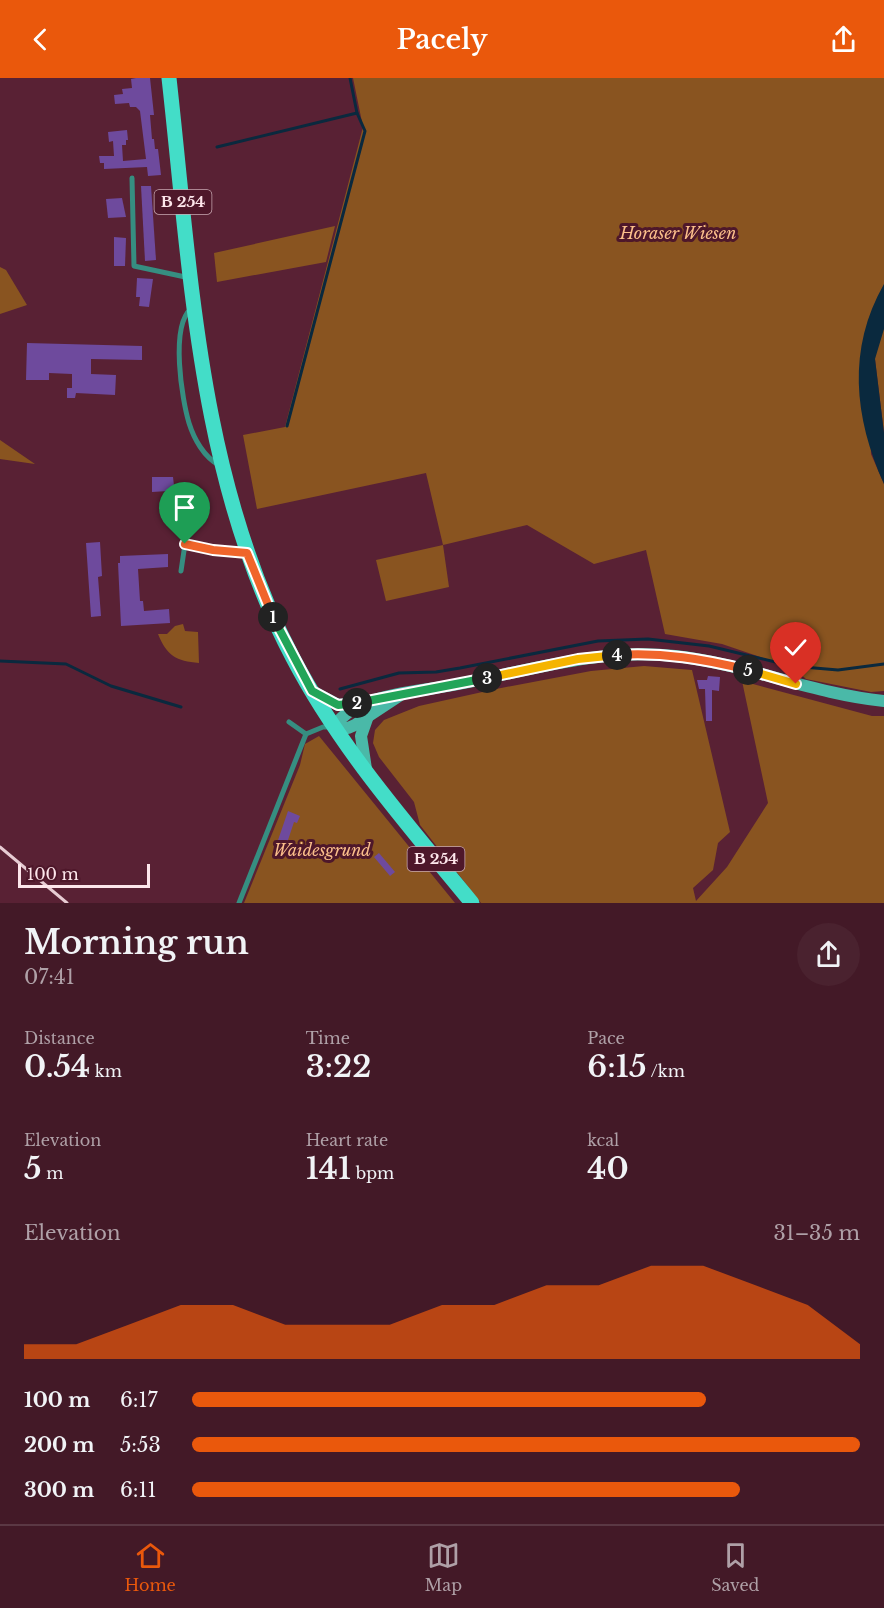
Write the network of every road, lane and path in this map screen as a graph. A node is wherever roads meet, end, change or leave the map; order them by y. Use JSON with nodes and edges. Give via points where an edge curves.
{"nodes":[{"id":1,"x":169,"y":78,"type":"edge"},
{"id":2,"x":132,"y":178,"type":"dead end"},
{"id":3,"x":192,"y":279,"type":"junction"},
{"id":4,"x":195,"y":308,"type":"junction"},
{"id":5,"x":222,"y":467,"type":"junction"},
{"id":6,"x":247,"y":553,"type":"junction"},
{"id":7,"x":181,"y":571,"type":"dead end"},
{"id":8,"x":312,"y":691,"type":"junction"},
{"id":9,"x":402,"y":694,"type":"junction"},
{"id":10,"x":884,"y":701,"type":"edge"},
{"id":11,"x":367,"y":702,"type":"junction"},
{"id":12,"x":368,"y":716,"type":"junction"},
{"id":13,"x":289,"y":722,"type":"dead end"},
{"id":14,"x":334,"y":727,"type":"junction"},
{"id":15,"x":306,"y":734,"type":"junction"},
{"id":16,"x":366,"y":769,"type":"junction"},
{"id":17,"x":239,"y":903,"type":"edge"},
{"id":18,"x":472,"y":903,"type":"edge"}],
"edges":[{"from":1,"to":3,"type":"main road","number":"B 254"},
{"from":2,"to":3,"type":"lane","via":[[134,266]]},
{"from":3,"to":4,"type":"main road","number":"B 254"},
{"from":4,"to":5,"type":"main road","number":"B 254"},
{"from":4,"to":5,"type":"lane","via":[[188,310],[180,328],[180,373],[194,435],[212,461]]},
{"from":5,"to":6,"type":"main road","number":"B 254"},
{"from":6,"to":7,"type":"lane","via":[[185,544]]},
{"from":6,"to":8,"type":"main road","number":"B 254","via":[[273,617]]},
{"from":8,"to":11,"type":"main road","via":[[338,705]]},
{"from":8,"to":14,"type":"main road","number":"B 254"},
{"from":9,"to":10,"type":"main road","via":[[578,659],[648,654],[697,658],[823,691]]},
{"from":9,"to":11,"type":"main road"},
{"from":9,"to":12,"type":"main road"},
{"from":11,"to":14,"type":"main road","via":[[341,716]]},
{"from":12,"to":14,"type":"main road","via":[[348,728]]},
{"from":12,"to":16,"type":"main road","via":[[361,736]]},
{"from":13,"to":15,"type":"lane"},
{"from":14,"to":15,"type":"lane"},
{"from":14,"to":16,"type":"main road","number":"B 254"},
{"from":15,"to":17,"type":"lane"},
{"from":16,"to":18,"type":"main road","number":"B 254"}]}
